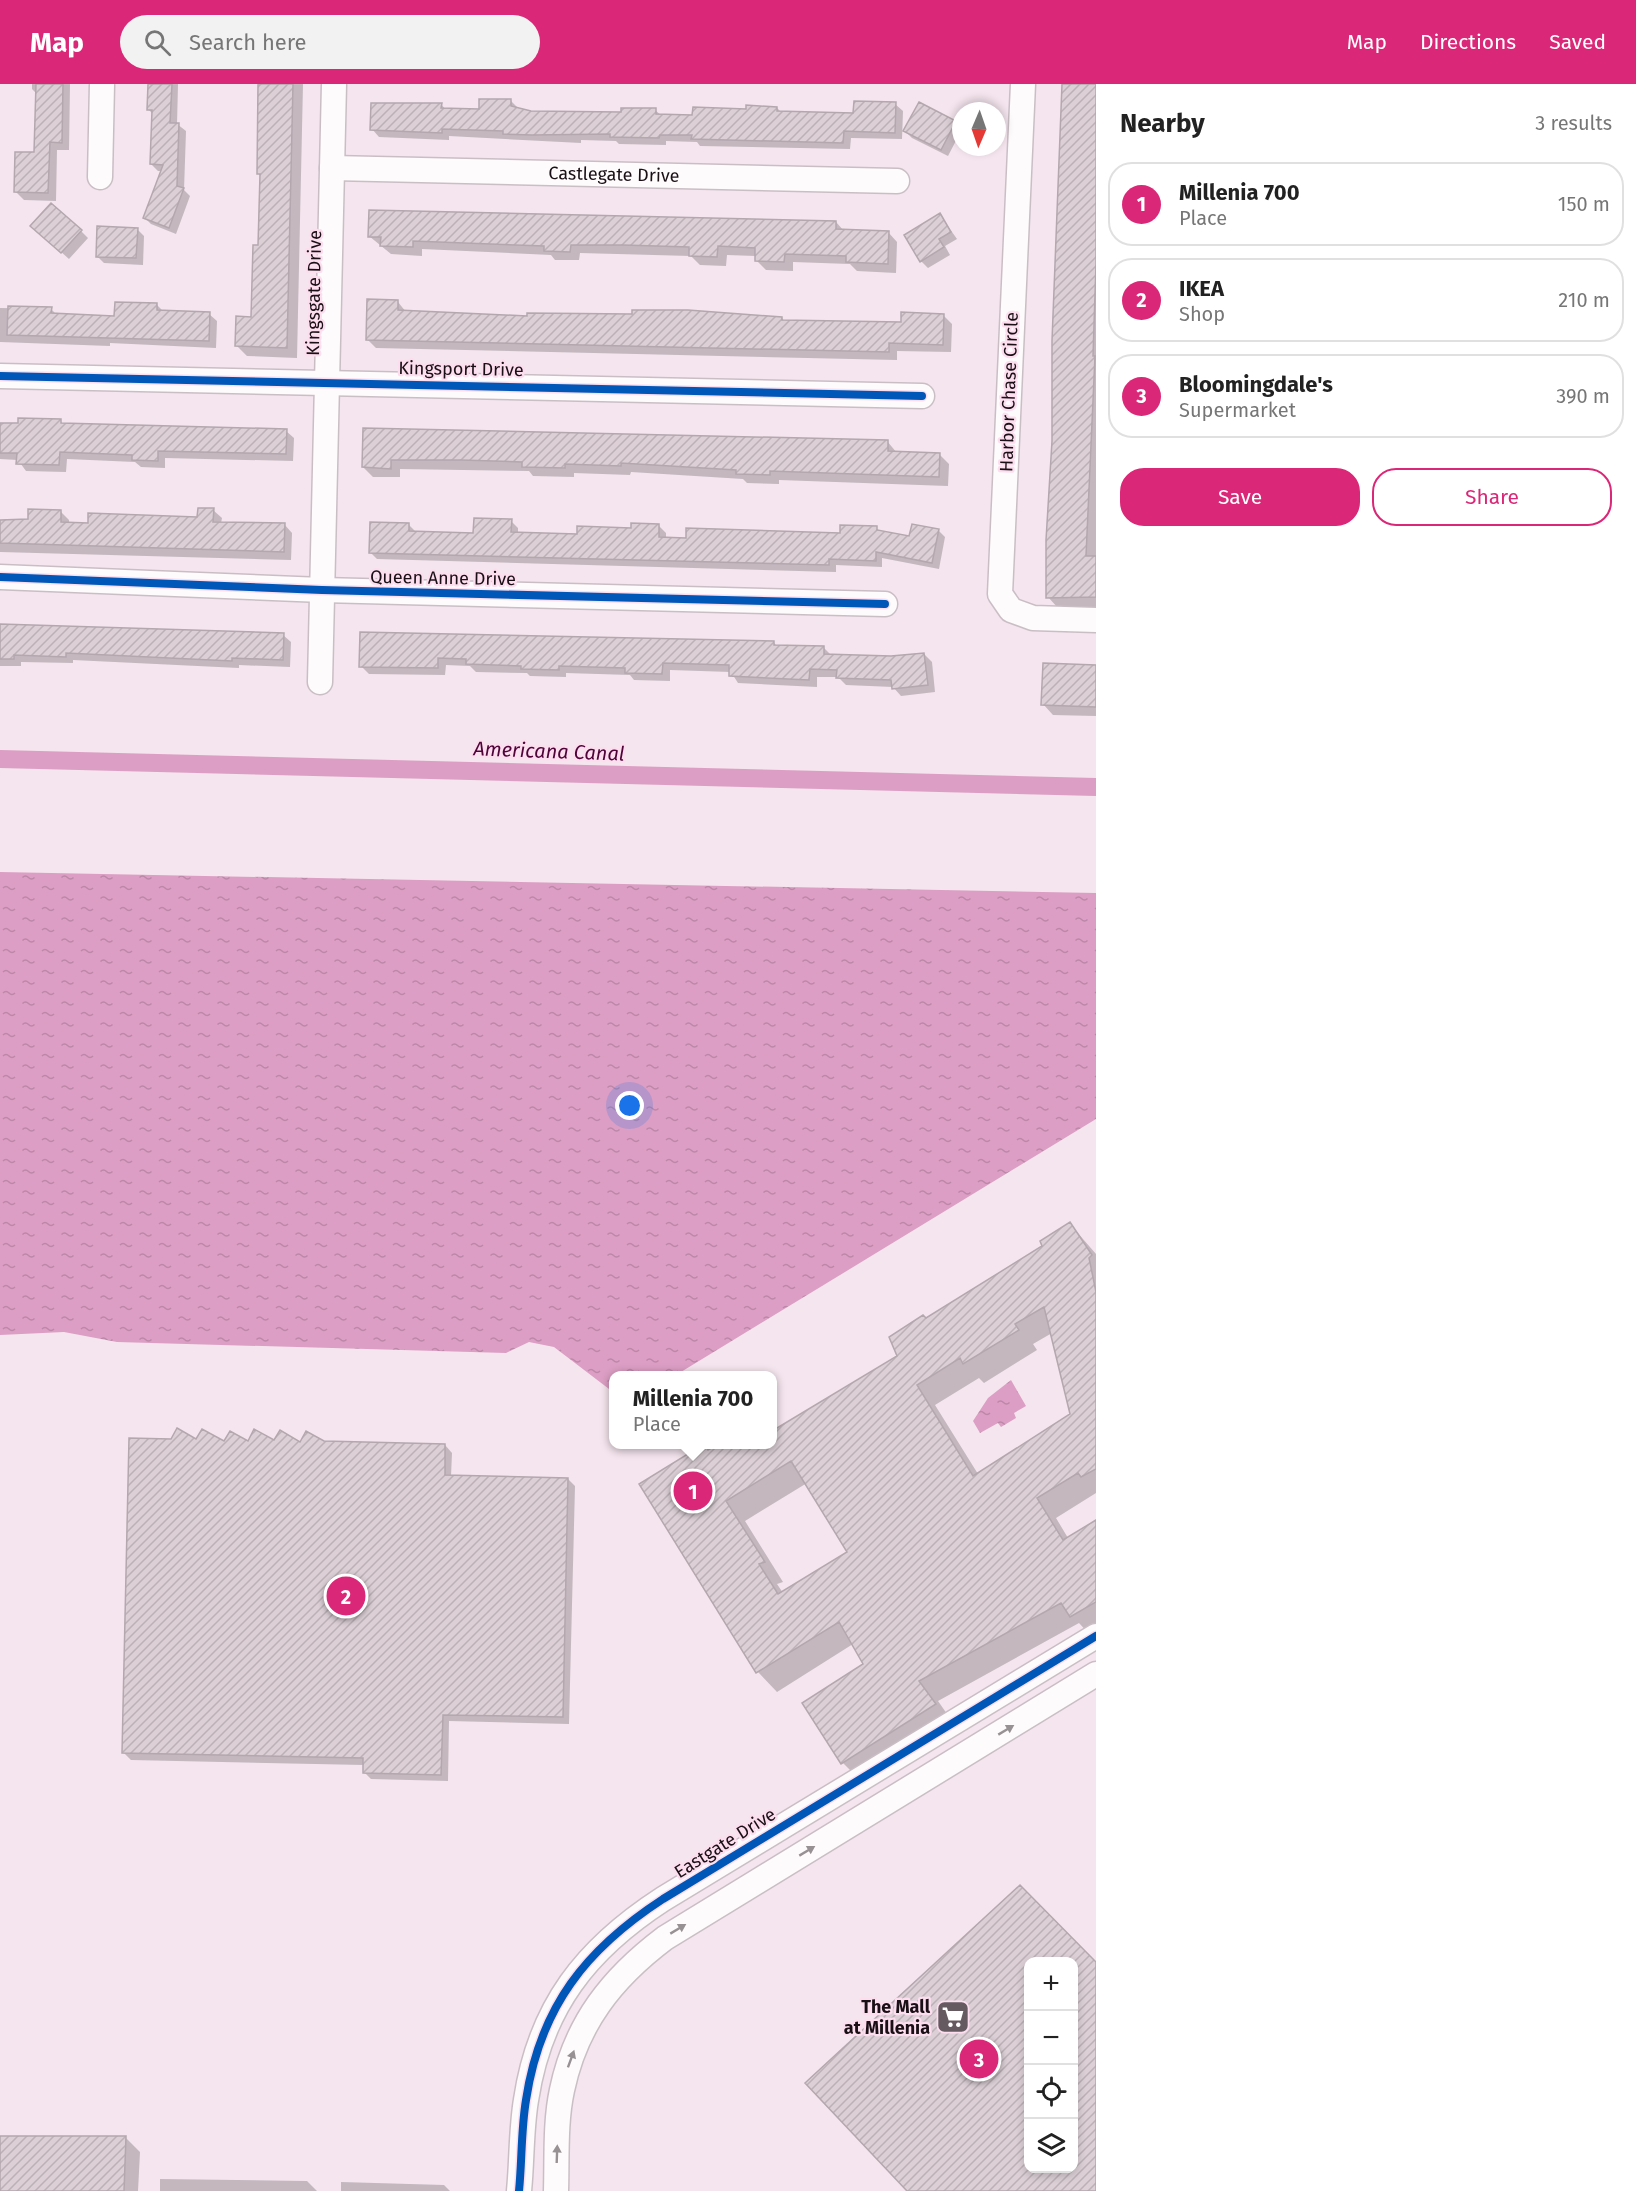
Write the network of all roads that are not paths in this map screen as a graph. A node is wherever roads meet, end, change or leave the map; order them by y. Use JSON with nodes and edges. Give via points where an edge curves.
{"nodes":[{"id":1,"x":102,"y":84,"type":"edge"},
{"id":2,"x":334,"y":84,"type":"edge"},
{"id":3,"x":1023,"y":84,"type":"edge"},
{"id":4,"x":332,"y":168,"type":"junction"},
{"id":5,"x":100,"y":177,"type":"dead end"},
{"id":6,"x":897,"y":181,"type":"dead end"},
{"id":7,"x":0,"y":376,"type":"edge"},
{"id":8,"x":327,"y":381,"type":"junction"},
{"id":9,"x":922,"y":396,"type":"dead end"},
{"id":10,"x":0,"y":577,"type":"edge"},
{"id":11,"x":322,"y":590,"type":"junction"},
{"id":12,"x":885,"y":604,"type":"dead end"},
{"id":13,"x":1096,"y":620,"type":"edge"},
{"id":14,"x":320,"y":682,"type":"dead end"},
{"id":15,"x":1096,"y":1636,"type":"edge"},
{"id":16,"x":1096,"y":1674,"type":"edge"},
{"id":17,"x":519,"y":2191,"type":"edge"},
{"id":18,"x":556,"y":2191,"type":"edge"}],
"edges":[{"from":1,"to":5,"type":"street"},
{"from":2,"to":4,"type":"street","name":"Kingsgate Drive"},
{"from":3,"to":13,"type":"street","name":"Harbor Chase Circle","via":[[1000,594],[1011,610],[1033,618]]},
{"from":4,"to":6,"type":"street","name":"Castlegate Drive"},
{"from":4,"to":8,"type":"street","name":"Kingsgate Drive"},
{"from":7,"to":8,"type":"street","name":"Kingsport Drive"},
{"from":8,"to":9,"type":"street","name":"Kingsport Drive"},
{"from":8,"to":11,"type":"street","name":"Kingsgate Drive"},
{"from":10,"to":11,"type":"street","name":"Queen Anne Drive"},
{"from":11,"to":12,"type":"street","name":"Queen Anne Drive"},
{"from":11,"to":14,"type":"street","name":"Kingsgate Drive"},
{"from":15,"to":17,"type":"street","name":"Eastgate Drive","via":[[663,1899],[610,1937],[572,1980],[541,2040],[526,2101]]},
{"from":18,"to":16,"type":"street","one_way":true,"via":[[560,2100],[568,2066],[588,2022],[621,1973],[664,1938]]}]}
